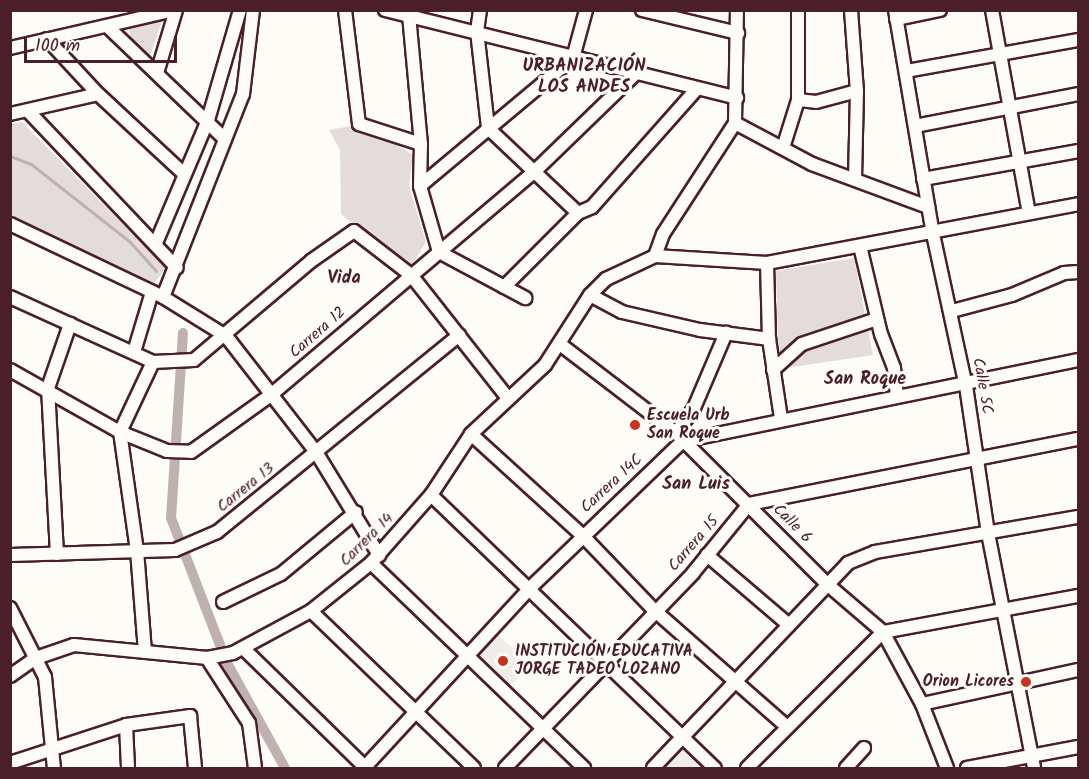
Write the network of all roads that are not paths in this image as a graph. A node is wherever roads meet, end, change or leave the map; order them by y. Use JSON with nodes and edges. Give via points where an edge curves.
{"nodes":[{"id":1,"x":117,"y":10,"type":"edge"},
{"id":2,"x":176,"y":10,"type":"edge"},
{"id":3,"x":240,"y":10,"type":"edge"},
{"id":4,"x":253,"y":10,"type":"edge"},
{"id":5,"x":345,"y":10,"type":"edge"},
{"id":6,"x":385,"y":10,"type":"edge"},
{"id":7,"x":480,"y":10,"type":"edge"},
{"id":8,"x":586,"y":10,"type":"edge"},
{"id":9,"x":642,"y":10,"type":"edge"},
{"id":10,"x":737,"y":10,"type":"edge"},
{"id":11,"x":798,"y":10,"type":"edge"},
{"id":12,"x":851,"y":10,"type":"edge"},
{"id":13,"x":940,"y":10,"type":"edge"},
{"id":14,"x":992,"y":10,"type":"edge"},
{"id":15,"x":409,"y":15,"type":"junction"},
{"id":16,"x":895,"y":15,"type":"edge"},
{"id":17,"x":120,"y":23,"type":"junction"},
{"id":18,"x":106,"y":26,"type":"junction"},
{"id":19,"x":477,"y":31,"type":"junction"},
{"id":20,"x":738,"y":33,"type":"junction"},
{"id":21,"x":47,"y":39,"type":"junction"},
{"id":22,"x":1078,"y":40,"type":"edge"},
{"id":23,"x":10,"y":48,"type":"edge"},
{"id":24,"x":1000,"y":53,"type":"junction"},
{"id":25,"x":573,"y":58,"type":"junction"},
{"id":26,"x":906,"y":71,"type":"junction"},
{"id":27,"x":157,"y":73,"type":"junction"},
{"id":28,"x":636,"y":73,"type":"junction"},
{"id":29,"x":695,"y":91,"type":"junction"},
{"id":30,"x":857,"y":91,"type":"junction"},
{"id":31,"x":98,"y":94,"type":"junction"},
{"id":32,"x":1078,"y":94,"type":"edge"},
{"id":33,"x":737,"y":98,"type":"junction"},
{"id":34,"x":798,"y":100,"type":"junction"},
{"id":35,"x":1007,"y":108,"type":"junction"},
{"id":36,"x":28,"y":111,"type":"junction"},
{"id":37,"x":10,"y":114,"type":"edge"},
{"id":38,"x":208,"y":120,"type":"junction"},
{"id":39,"x":735,"y":123,"type":"junction"},
{"id":40,"x":915,"y":126,"type":"junction"},
{"id":41,"x":488,"y":128,"type":"junction"},
{"id":42,"x":225,"y":139,"type":"junction"},
{"id":43,"x":422,"y":144,"type":"junction"},
{"id":44,"x":783,"y":147,"type":"junction"},
{"id":45,"x":1078,"y":151,"type":"edge"},
{"id":46,"x":1018,"y":162,"type":"junction"},
{"id":47,"x":535,"y":171,"type":"junction"},
{"id":48,"x":184,"y":174,"type":"junction"},
{"id":49,"x":855,"y":179,"type":"junction"},
{"id":50,"x":923,"y":179,"type":"junction"},
{"id":51,"x":420,"y":186,"type":"junction"},
{"id":52,"x":1078,"y":206,"type":"edge"},
{"id":53,"x":928,"y":207,"type":"junction"},
{"id":54,"x":578,"y":213,"type":"junction"},
{"id":55,"x":1029,"y":213,"type":"junction"},
{"id":56,"x":10,"y":224,"type":"edge"},
{"id":57,"x":933,"y":234,"type":"junction"},
{"id":58,"x":156,"y":243,"type":"junction"},
{"id":59,"x":860,"y":246,"type":"junction"},
{"id":60,"x":439,"y":252,"type":"junction"},
{"id":61,"x":655,"y":256,"type":"junction"},
{"id":62,"x":767,"y":263,"type":"junction"},
{"id":63,"x":177,"y":268,"type":"junction"},
{"id":64,"x":1078,"y":272,"type":"edge"},
{"id":65,"x":411,"y":274,"type":"junction"},
{"id":66,"x":504,"y":287,"type":"junction"},
{"id":67,"x":158,"y":295,"type":"junction"},
{"id":68,"x":590,"y":295,"type":"junction"},
{"id":69,"x":10,"y":297,"type":"edge"},
{"id":70,"x":525,"y":298,"type":"dead end"},
{"id":71,"x":952,"y":311,"type":"junction"},
{"id":72,"x":877,"y":319,"type":"junction"},
{"id":73,"x":70,"y":324,"type":"junction"},
{"id":74,"x":726,"y":333,"type":"junction"},
{"id":75,"x":459,"y":335,"type":"junction"},
{"id":76,"x":226,"y":336,"type":"junction"},
{"id":77,"x":770,"y":339,"type":"junction"},
{"id":78,"x":561,"y":345,"type":"junction"},
{"id":79,"x":134,"y":352,"type":"junction"},
{"id":80,"x":1078,"y":360,"type":"edge"},
{"id":81,"x":153,"y":362,"type":"junction"},
{"id":82,"x":10,"y":370,"type":"edge"},
{"id":83,"x":773,"y":370,"type":"junction"},
{"id":84,"x":966,"y":386,"type":"junction"},
{"id":85,"x":48,"y":388,"type":"junction"},
{"id":86,"x":272,"y":394,"type":"junction"},
{"id":87,"x":897,"y":396,"type":"junction"},
{"id":88,"x":507,"y":397,"type":"junction"},
{"id":89,"x":781,"y":418,"type":"junction"},
{"id":90,"x":120,"y":432,"type":"junction"},
{"id":91,"x":471,"y":434,"type":"junction"},
{"id":92,"x":679,"y":437,"type":"junction"},
{"id":93,"x":1078,"y":439,"type":"edge"},
{"id":94,"x":316,"y":452,"type":"junction"},
{"id":95,"x":978,"y":458,"type":"junction"},
{"id":96,"x":431,"y":495,"type":"junction"},
{"id":97,"x":749,"y":504,"type":"junction"},
{"id":98,"x":356,"y":512,"type":"junction"},
{"id":99,"x":1078,"y":517,"type":"edge"},
{"id":100,"x":988,"y":533,"type":"junction"},
{"id":101,"x":582,"y":536,"type":"junction"},
{"id":102,"x":137,"y":551,"type":"junction"},
{"id":103,"x":57,"y":554,"type":"junction"},
{"id":104,"x":10,"y":555,"type":"edge"},
{"id":105,"x":707,"y":555,"type":"junction"},
{"id":106,"x":375,"y":559,"type":"junction"},
{"id":107,"x":827,"y":584,"type":"junction"},
{"id":108,"x":529,"y":589,"type":"junction"},
{"id":109,"x":1078,"y":596,"type":"edge"},
{"id":110,"x":223,"y":602,"type":"dead end"},
{"id":111,"x":10,"y":608,"type":"edge"},
{"id":112,"x":1005,"y":609,"type":"junction"},
{"id":113,"x":654,"y":610,"type":"junction"},
{"id":114,"x":311,"y":611,"type":"junction"},
{"id":115,"x":789,"y":625,"type":"junction"},
{"id":116,"x":883,"y":633,"type":"junction"},
{"id":117,"x":238,"y":651,"type":"junction"},
{"id":118,"x":145,"y":652,"type":"junction"},
{"id":119,"x":468,"y":656,"type":"junction"},
{"id":120,"x":213,"y":657,"type":"junction"},
{"id":121,"x":36,"y":658,"type":"junction"},
{"id":122,"x":605,"y":664,"type":"junction"},
{"id":123,"x":1078,"y":670,"type":"edge"},
{"id":124,"x":10,"y":676,"type":"edge"},
{"id":125,"x":1018,"y":681,"type":"junction"},
{"id":126,"x":736,"y":682,"type":"junction"},
{"id":127,"x":922,"y":704,"type":"junction"},
{"id":128,"x":414,"y":712,"type":"junction"},
{"id":129,"x":126,"y":724,"type":"junction"},
{"id":130,"x":787,"y":727,"type":"junction"},
{"id":131,"x":543,"y":729,"type":"junction"},
{"id":132,"x":683,"y":738,"type":"junction"},
{"id":133,"x":53,"y":746,"type":"junction"},
{"id":134,"x":1078,"y":747,"type":"edge"},
{"id":135,"x":864,"y":748,"type":"dead end"},
{"id":136,"x":1032,"y":754,"type":"junction"},
{"id":137,"x":10,"y":763,"type":"edge"},
{"id":138,"x":54,"y":768,"type":"edge"},
{"id":139,"x":128,"y":768,"type":"edge"},
{"id":140,"x":195,"y":768,"type":"edge"},
{"id":141,"x":255,"y":768,"type":"edge"},
{"id":142,"x":365,"y":768,"type":"edge"},
{"id":143,"x":474,"y":768,"type":"edge"},
{"id":144,"x":505,"y":768,"type":"edge"},
{"id":145,"x":584,"y":768,"type":"edge"},
{"id":146,"x":653,"y":768,"type":"edge"},
{"id":147,"x":715,"y":768,"type":"edge"},
{"id":148,"x":747,"y":768,"type":"edge"},
{"id":149,"x":846,"y":768,"type":"edge"},
{"id":150,"x":947,"y":768,"type":"edge"},
{"id":151,"x":967,"y":768,"type":"edge"},
{"id":152,"x":1034,"y":768,"type":"edge"}],
"edges":[{"from":1,"to":17,"type":"street"},
{"from":2,"to":17,"type":"street"},
{"from":2,"to":27,"type":"street"},
{"from":3,"to":38,"type":"street"},
{"from":4,"to":42,"type":"street","via":[[243,94]]},
{"from":5,"to":43,"type":"street","via":[[359,124]]},
{"from":6,"to":15,"type":"street"},
{"from":7,"to":19,"type":"street"},
{"from":8,"to":25,"type":"street"},
{"from":9,"to":20,"type":"street"},
{"from":10,"to":20,"type":"street"},
{"from":11,"to":34,"type":"street"},
{"from":12,"to":30,"type":"street"},
{"from":13,"to":16,"type":"street"},
{"from":14,"to":24,"type":"street"},
{"from":15,"to":19,"type":"street"},
{"from":15,"to":43,"type":"street"},
{"from":16,"to":26,"type":"street","name":"Calle 5C"},
{"from":17,"to":18,"type":"street"},
{"from":18,"to":21,"type":"street"},
{"from":18,"to":27,"type":"street"},
{"from":19,"to":25,"type":"street"},
{"from":19,"to":41,"type":"street"},
{"from":20,"to":33,"type":"street"},
{"from":21,"to":23,"type":"street"},
{"from":21,"to":31,"type":"street"},
{"from":22,"to":24,"type":"street"},
{"from":24,"to":26,"type":"street"},
{"from":24,"to":35,"type":"street"},
{"from":25,"to":28,"type":"street"},
{"from":25,"to":41,"type":"street"},
{"from":26,"to":40,"type":"street","name":"Calle 5C"},
{"from":27,"to":38,"type":"street"},
{"from":28,"to":29,"type":"street"},
{"from":28,"to":47,"type":"street","name":"Carrera 12"},
{"from":29,"to":33,"type":"street"},
{"from":29,"to":54,"type":"street","via":[[592,207]]},
{"from":30,"to":34,"type":"street","via":[[816,102]]},
{"from":30,"to":49,"type":"street"},
{"from":31,"to":36,"type":"street"},
{"from":31,"to":48,"type":"street"},
{"from":32,"to":35,"type":"street"},
{"from":33,"to":39,"type":"street"},
{"from":34,"to":44,"type":"street"},
{"from":35,"to":40,"type":"street"},
{"from":35,"to":46,"type":"street"},
{"from":36,"to":37,"type":"street"},
{"from":36,"to":58,"type":"street"},
{"from":38,"to":42,"type":"street"},
{"from":38,"to":48,"type":"street"},
{"from":39,"to":44,"type":"street"},
{"from":39,"to":61,"type":"street","via":[[663,234]]},
{"from":40,"to":50,"type":"street","name":"Calle 5C"},
{"from":41,"to":47,"type":"street"},
{"from":41,"to":51,"type":"street"},
{"from":42,"to":63,"type":"street"},
{"from":43,"to":51,"type":"street"},
{"from":44,"to":49,"type":"street","via":[[812,164]]},
{"from":45,"to":46,"type":"street"},
{"from":46,"to":50,"type":"street"},
{"from":46,"to":55,"type":"street"},
{"from":47,"to":54,"type":"street"},
{"from":47,"to":60,"type":"street","name":"Carrera 12"},
{"from":48,"to":58,"type":"street"},
{"from":49,"to":53,"type":"street"},
{"from":50,"to":53,"type":"street","name":"Calle 5C"},
{"from":51,"to":60,"type":"street"},
{"from":52,"to":55,"type":"street","name":"Carrera 14"},
{"from":53,"to":57,"type":"street","name":"Calle 5C"},
{"from":54,"to":66,"type":"street"},
{"from":55,"to":57,"type":"street","name":"Carrera 14"},
{"from":56,"to":67,"type":"street"},
{"from":57,"to":59,"type":"street","name":"Carrera 14"},
{"from":57,"to":71,"type":"street","name":"Calle 5C"},
{"from":58,"to":63,"type":"street"},
{"from":59,"to":62,"type":"street","name":"Carrera 14"},
{"from":59,"to":72,"type":"street"},
{"from":60,"to":65,"type":"street","name":"Carrera 12"},
{"from":60,"to":66,"type":"street"},
{"from":61,"to":62,"type":"street","name":"Carrera 14"},
{"from":61,"to":68,"type":"street","name":"Carrera 14","via":[[606,279]]},
{"from":62,"to":77,"type":"street"},
{"from":63,"to":67,"type":"street"},
{"from":64,"to":71,"type":"street","via":[[1056,275],[1012,295]]},
{"from":65,"to":75,"type":"street"},
{"from":65,"to":76,"type":"street","via":[[354,231],[311,261]]},
{"from":65,"to":86,"type":"street","name":"Carrera 12"},
{"from":66,"to":70,"type":"street"},
{"from":67,"to":76,"type":"street"},
{"from":67,"to":79,"type":"street"},
{"from":68,"to":74,"type":"street","via":[[622,312]]},
{"from":68,"to":78,"type":"street","name":"Carrera 14"},
{"from":69,"to":73,"type":"street"},
{"from":71,"to":84,"type":"street","name":"Calle 5C"},
{"from":72,"to":83,"type":"street","via":[[802,344]]},
{"from":72,"to":87,"type":"street","via":[[894,368]]},
{"from":73,"to":79,"type":"street"},
{"from":73,"to":85,"type":"street"},
{"from":74,"to":77,"type":"street"},
{"from":74,"to":92,"type":"street","name":"Carrera 14C"},
{"from":75,"to":88,"type":"street"},
{"from":75,"to":94,"type":"street","name":"Carrera 13"},
{"from":76,"to":81,"type":"street","via":[[194,360]]},
{"from":76,"to":86,"type":"street"},
{"from":77,"to":83,"type":"street"},
{"from":78,"to":88,"type":"street","name":"Carrera 14","via":[[545,365]]},
{"from":78,"to":92,"type":"street","name":"Calle 6"},
{"from":79,"to":81,"type":"street"},
{"from":80,"to":84,"type":"street"},
{"from":81,"to":90,"type":"street"},
{"from":82,"to":85,"type":"street","name":"Carrera 12"},
{"from":83,"to":89,"type":"street"},
{"from":84,"to":87,"type":"street"},
{"from":84,"to":95,"type":"street","name":"Calle 5C"},
{"from":85,"to":90,"type":"street","name":"Carrera 12"},
{"from":85,"to":103,"type":"street"},
{"from":86,"to":90,"type":"street","name":"Carrera 12","via":[[191,452],[167,451]]},
{"from":86,"to":94,"type":"street"},
{"from":87,"to":89,"type":"street"},
{"from":88,"to":91,"type":"street","name":"Carrera 14"},
{"from":89,"to":92,"type":"street"},
{"from":90,"to":102,"type":"street"},
{"from":91,"to":96,"type":"street","name":"Carrera 14"},
{"from":91,"to":101,"type":"street"},
{"from":92,"to":97,"type":"street","name":"Calle 6"},
{"from":92,"to":101,"type":"street","name":"Carrera 14C"},
{"from":93,"to":95,"type":"street"},
{"from":94,"to":98,"type":"street"},
{"from":94,"to":102,"type":"street","name":"Carrera 13","via":[[218,532],[181,549]]},
{"from":95,"to":97,"type":"street"},
{"from":95,"to":100,"type":"street","name":"Calle 5C"},
{"from":96,"to":106,"type":"street","name":"Carrera 14"},
{"from":96,"to":108,"type":"street"},
{"from":97,"to":105,"type":"street","name":"Carrera 15"},
{"from":97,"to":107,"type":"street","name":"Calle 6"},
{"from":98,"to":106,"type":"street"},
{"from":98,"to":110,"type":"street","via":[[281,574]]},
{"from":99,"to":100,"type":"street"},
{"from":100,"to":107,"type":"street","via":[[875,552],[848,563]]},
{"from":100,"to":112,"type":"street","name":"Calle 5C"},
{"from":101,"to":108,"type":"street","name":"Carrera 14C"},
{"from":101,"to":113,"type":"street"},
{"from":102,"to":103,"type":"street","name":"Carrera 13"},
{"from":102,"to":118,"type":"street"},
{"from":103,"to":104,"type":"street","name":"Carrera 13"},
{"from":105,"to":113,"type":"street","name":"Carrera 15"},
{"from":105,"to":115,"type":"street"},
{"from":106,"to":114,"type":"street","name":"Carrera 14"},
{"from":106,"to":119,"type":"street"},
{"from":107,"to":115,"type":"street"},
{"from":107,"to":116,"type":"street","name":"Calle 6"},
{"from":108,"to":119,"type":"street","name":"Carrera 14C"},
{"from":108,"to":122,"type":"street"},
{"from":109,"to":112,"type":"street"},
{"from":111,"to":121,"type":"street"},
{"from":112,"to":116,"type":"street"},
{"from":112,"to":125,"type":"street","name":"Calle 5C"},
{"from":113,"to":122,"type":"street","name":"Carrera 15"},
{"from":113,"to":126,"type":"street"},
{"from":114,"to":117,"type":"street","name":"Carrera 14"},
{"from":114,"to":128,"type":"street"},
{"from":115,"to":126,"type":"street"},
{"from":116,"to":127,"type":"street","name":"Calle 6"},
{"from":116,"to":130,"type":"street"},
{"from":117,"to":120,"type":"street","name":"Carrera 14"},
{"from":117,"to":142,"type":"street"},
{"from":118,"to":120,"type":"street","name":"Carrera 14"},
{"from":118,"to":121,"type":"street","name":"Carrera 14","via":[[74,645]]},
{"from":119,"to":128,"type":"street","name":"Carrera 14C"},
{"from":119,"to":131,"type":"street"},
{"from":120,"to":141,"type":"street","via":[[249,723]]},
{"from":121,"to":124,"type":"street","name":"Carrera 14"},
{"from":121,"to":133,"type":"street","via":[[49,696]]},
{"from":122,"to":131,"type":"street","name":"Carrera 15"},
{"from":122,"to":132,"type":"street"},
{"from":123,"to":125,"type":"street"},
{"from":125,"to":127,"type":"street"},
{"from":125,"to":136,"type":"street","name":"Calle 5C"},
{"from":126,"to":130,"type":"street"},
{"from":126,"to":132,"type":"street"},
{"from":127,"to":150,"type":"street","name":"Calle 6"},
{"from":128,"to":142,"type":"street","name":"Carrera 14C"},
{"from":128,"to":143,"type":"street"},
{"from":129,"to":133,"type":"street"},
{"from":129,"to":139,"type":"street"},
{"from":129,"to":140,"type":"street","via":[[190,716]]},
{"from":130,"to":148,"type":"street"},
{"from":131,"to":144,"type":"street","name":"Carrera 15"},
{"from":131,"to":145,"type":"street"},
{"from":132,"to":146,"type":"street"},
{"from":132,"to":147,"type":"street"},
{"from":133,"to":137,"type":"street"},
{"from":133,"to":138,"type":"street"},
{"from":134,"to":136,"type":"street"},
{"from":135,"to":149,"type":"street"},
{"from":136,"to":151,"type":"street"},
{"from":136,"to":152,"type":"street","name":"Calle 5C"}]}
